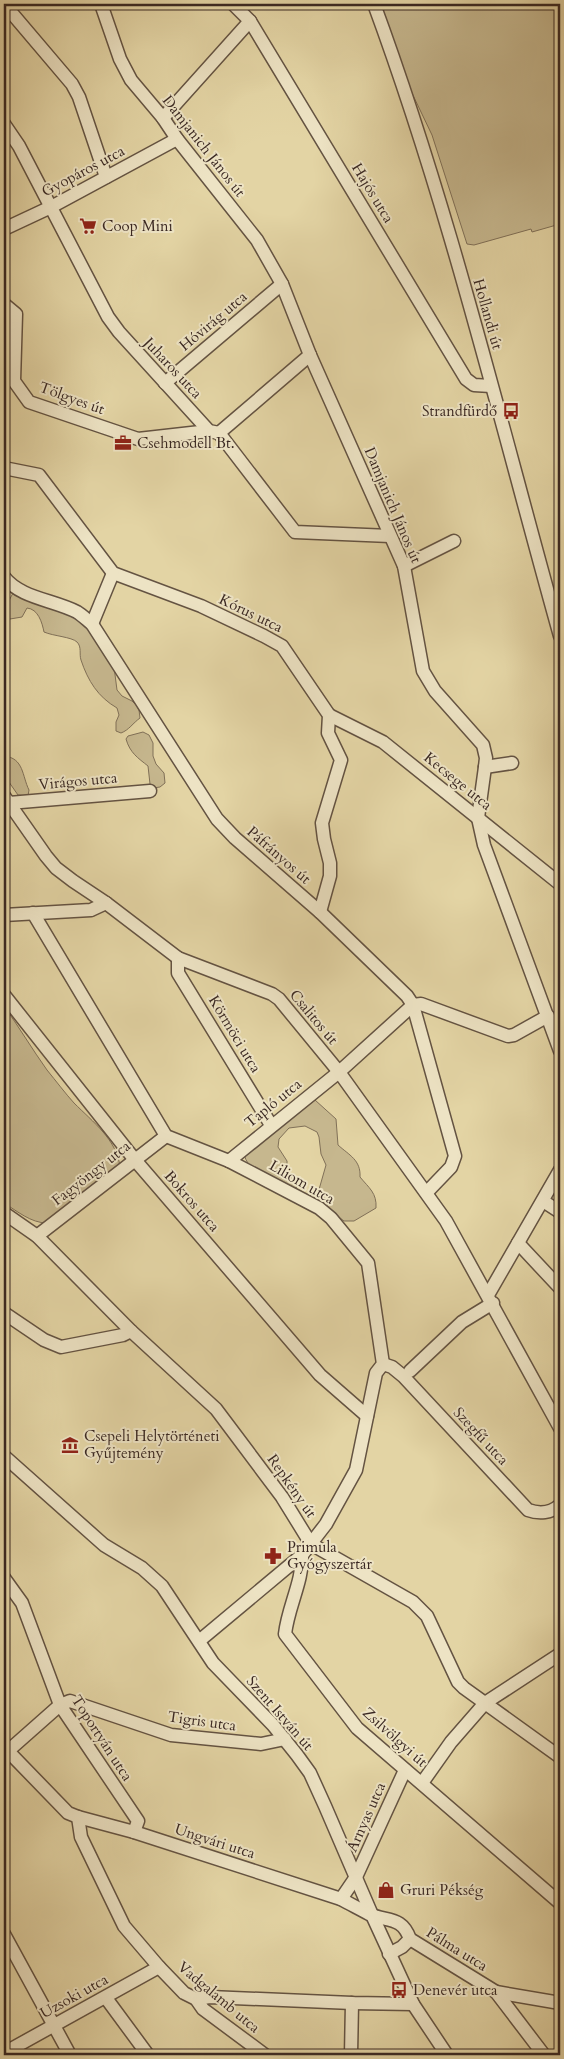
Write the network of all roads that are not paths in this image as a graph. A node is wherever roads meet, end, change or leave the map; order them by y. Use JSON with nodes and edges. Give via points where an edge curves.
{"nodes":[{"id":1,"x":4,"y":4,"type":"edge"},
{"id":2,"x":102,"y":4,"type":"edge"},
{"id":3,"x":232,"y":4,"type":"edge"},
{"id":4,"x":374,"y":4,"type":"edge"},
{"id":5,"x":250,"y":21,"type":"junction"},
{"id":6,"x":163,"y":118,"type":"junction"},
{"id":7,"x":4,"y":124,"type":"edge"},
{"id":8,"x":177,"y":139,"type":"junction"},
{"id":9,"x":106,"y":177,"type":"junction"},
{"id":10,"x":51,"y":207,"type":"junction"},
{"id":11,"x":4,"y":229,"type":"edge"},
{"id":12,"x":282,"y":284,"type":"junction"},
{"id":13,"x":4,"y":304,"type":"edge"},
{"id":14,"x":9,"y":340,"type":"edge"},
{"id":15,"x":310,"y":355,"type":"junction"},
{"id":16,"x":165,"y":384,"type":"junction"},
{"id":17,"x":491,"y":386,"type":"junction"},
{"id":18,"x":214,"y":432,"type":"junction"},
{"id":19,"x":4,"y":468,"type":"edge"},
{"id":20,"x":390,"y":536,"type":"junction"},
{"id":21,"x":454,"y":541,"type":"dead end"},
{"id":22,"x":404,"y":566,"type":"junction"},
{"id":23,"x":113,"y":573,"type":"junction"},
{"id":24,"x":4,"y":577,"type":"edge"},
{"id":25,"x":92,"y":624,"type":"junction"},
{"id":26,"x":560,"y":636,"type":"edge"},
{"id":27,"x":329,"y":715,"type":"junction"},
{"id":28,"x":512,"y":763,"type":"dead end"},
{"id":29,"x":485,"y":767,"type":"junction"},
{"id":30,"x":150,"y":791,"type":"dead end"},
{"id":31,"x":6,"y":799,"type":"edge"},
{"id":32,"x":478,"y":818,"type":"junction"},
{"id":33,"x":560,"y":884,"type":"edge"},
{"id":34,"x":106,"y":903,"type":"junction"},
{"id":35,"x":320,"y":912,"type":"junction"},
{"id":36,"x":32,"y":913,"type":"junction"},
{"id":37,"x":4,"y":914,"type":"edge"},
{"id":38,"x":178,"y":958,"type":"junction"},
{"id":39,"x":4,"y":995,"type":"edge"},
{"id":40,"x":413,"y":1005,"type":"junction"},
{"id":41,"x":548,"y":1016,"type":"junction"},
{"id":42,"x":560,"y":1051,"type":"edge"},
{"id":43,"x":339,"y":1072,"type":"junction"},
{"id":44,"x":271,"y":1125,"type":"junction"},
{"id":45,"x":166,"y":1136,"type":"junction"},
{"id":46,"x":135,"y":1160,"type":"junction"},
{"id":47,"x":228,"y":1161,"type":"junction"},
{"id":48,"x":560,"y":1170,"type":"edge"},
{"id":49,"x":427,"y":1192,"type":"junction"},
{"id":50,"x":543,"y":1201,"type":"junction"},
{"id":51,"x":4,"y":1212,"type":"edge"},
{"id":52,"x":560,"y":1212,"type":"edge"},
{"id":53,"x":37,"y":1236,"type":"junction"},
{"id":54,"x":518,"y":1243,"type":"junction"},
{"id":55,"x":560,"y":1288,"type":"edge"},
{"id":56,"x":490,"y":1299,"type":"junction"},
{"id":57,"x":4,"y":1313,"type":"edge"},
{"id":58,"x":131,"y":1331,"type":"junction"},
{"id":59,"x":383,"y":1364,"type":"junction"},
{"id":60,"x":410,"y":1371,"type":"dead end"},
{"id":61,"x":367,"y":1416,"type":"junction"},
{"id":62,"x":560,"y":1428,"type":"edge"},
{"id":63,"x":4,"y":1456,"type":"edge"},
{"id":64,"x":560,"y":1505,"type":"edge"},
{"id":65,"x":311,"y":1544,"type":"junction"},
{"id":66,"x":302,"y":1555,"type":"junction"},
{"id":67,"x":4,"y":1578,"type":"edge"},
{"id":68,"x":199,"y":1640,"type":"junction"},
{"id":69,"x":560,"y":1654,"type":"edge"},
{"id":70,"x":485,"y":1703,"type":"junction"},
{"id":71,"x":60,"y":1705,"type":"junction"},
{"id":72,"x":285,"y":1739,"type":"junction"},
{"id":73,"x":6,"y":1749,"type":"edge"},
{"id":74,"x":560,"y":1757,"type":"edge"},
{"id":75,"x":405,"y":1770,"type":"junction"},
{"id":76,"x":422,"y":1783,"type":"junction"},
{"id":77,"x":78,"y":1817,"type":"junction"},
{"id":78,"x":134,"y":1832,"type":"junction"},
{"id":79,"x":356,"y":1877,"type":"junction"},
{"id":80,"x":341,"y":1899,"type":"junction"},
{"id":81,"x":560,"y":1902,"type":"edge"},
{"id":82,"x":372,"y":1915,"type":"junction"},
{"id":83,"x":4,"y":1934,"type":"edge"},
{"id":84,"x":410,"y":1939,"type":"junction"},
{"id":85,"x":390,"y":1954,"type":"junction"},
{"id":86,"x":159,"y":1967,"type":"junction"},
{"id":87,"x":496,"y":1992,"type":"junction"},
{"id":88,"x":106,"y":1998,"type":"junction"},
{"id":89,"x":196,"y":1999,"type":"junction"},
{"id":90,"x":560,"y":2003,"type":"edge"},
{"id":91,"x":352,"y":2004,"type":"junction"},
{"id":92,"x":412,"y":2004,"type":"junction"},
{"id":93,"x":54,"y":2026,"type":"junction"},
{"id":94,"x":4,"y":2053,"type":"edge"},
{"id":95,"x":70,"y":2055,"type":"edge"},
{"id":96,"x":148,"y":2055,"type":"edge"},
{"id":97,"x":265,"y":2055,"type":"edge"},
{"id":98,"x":351,"y":2055,"type":"edge"},
{"id":99,"x":447,"y":2055,"type":"edge"},
{"id":100,"x":544,"y":2055,"type":"edge"}],
"edges":[{"from":1,"to":9,"type":"street","via":[[72,84]]},
{"from":2,"to":6,"type":"street","name":"Damjanich János út","via":[[127,73]]},
{"from":3,"to":5,"type":"street","name":"Hajós utca"},
{"from":4,"to":17,"type":"street","name":"Hollandi út","via":[[412,108]]},
{"from":5,"to":6,"type":"street"},
{"from":5,"to":17,"type":"street","name":"Hajós utca","via":[[466,379],[474,385]]},
{"from":6,"to":8,"type":"street","name":"Damjanich János út"},
{"from":7,"to":10,"type":"street","name":"Juharos utca"},
{"from":8,"to":9,"type":"street","name":"Gyopáros utca"},
{"from":8,"to":12,"type":"street","name":"Damjanich János út","via":[[257,240]]},
{"from":9,"to":10,"type":"street","name":"Gyopáros utca"},
{"from":10,"to":11,"type":"street","name":"Gyopáros utca"},
{"from":10,"to":16,"type":"street","name":"Juharos utca","via":[[108,317]]},
{"from":12,"to":15,"type":"street","name":"Damjanich János út"},
{"from":12,"to":16,"type":"street","name":"Hóvirág utca"},
{"from":13,"to":14,"type":"street","name":"Tölgyes út","via":[[16,314]]},
{"from":14,"to":18,"type":"street","name":"Tölgyes út","via":[[14,381],[29,402],[138,439]]},
{"from":15,"to":18,"type":"street"},
{"from":15,"to":20,"type":"street","name":"Damjanich János út"},
{"from":16,"to":18,"type":"street","name":"Juharos utca"},
{"from":17,"to":26,"type":"street","name":"Hollandi út"},
{"from":18,"to":20,"type":"street","name":"Juharos utca","via":[[295,532]]},
{"from":19,"to":23,"type":"street","via":[[39,475]]},
{"from":20,"to":22,"type":"street","name":"Damjanich János út"},
{"from":21,"to":22,"type":"street"},
{"from":22,"to":29,"type":"street","name":"Damjanich János út","via":[[423,670],[435,691],[483,746]]},
{"from":23,"to":25,"type":"street"},
{"from":23,"to":27,"type":"street","name":"Kórus utca","via":[[201,606],[282,646]]},
{"from":24,"to":25,"type":"street","name":"Páfrányos út","via":[[20,590],[76,612]]},
{"from":25,"to":35,"type":"street","name":"Páfrányos út","via":[[217,819]]},
{"from":27,"to":32,"type":"street","name":"Kecsege utca","via":[[383,742]]},
{"from":27,"to":35,"type":"street","name":"Kórus utca","via":[[328,733],[341,760],[322,823],[330,876]]},
{"from":28,"to":29,"type":"street"},
{"from":29,"to":32,"type":"street","name":"Damjanich János út"},
{"from":30,"to":31,"type":"street","name":"Virágos utca"},
{"from":31,"to":34,"type":"street","name":"Csalitos út","via":[[56,868]]},
{"from":32,"to":33,"type":"street","name":"Kecsege utca"},
{"from":32,"to":41,"type":"street","name":"Damjanich János út","via":[[484,845]]},
{"from":34,"to":36,"type":"street","via":[[91,910]]},
{"from":34,"to":38,"type":"street","name":"Csalitos út"},
{"from":35,"to":40,"type":"street","name":"Páfrányos út"},
{"from":36,"to":37,"type":"street"},
{"from":36,"to":45,"type":"street"},
{"from":38,"to":43,"type":"street","name":"Csalitos út","via":[[272,994]]},
{"from":38,"to":44,"type":"street","name":"Körmöci utca","via":[[178,972]]},
{"from":39,"to":46,"type":"street","name":"Bokros utca"},
{"from":40,"to":41,"type":"street","via":[[420,1004],[508,1036]]},
{"from":40,"to":43,"type":"street","name":"Tapló utca"},
{"from":40,"to":49,"type":"street","name":"Páfrányos út","via":[[455,1156],[451,1167]]},
{"from":41,"to":42,"type":"street","name":"Damjanich János út"},
{"from":43,"to":44,"type":"street","name":"Tapló utca"},
{"from":43,"to":49,"type":"street","name":"Csalitos út"},
{"from":44,"to":47,"type":"street","name":"Tapló utca"},
{"from":45,"to":46,"type":"street","name":"Fagyöngy utca"},
{"from":45,"to":47,"type":"street","name":"Liliom utca"},
{"from":46,"to":53,"type":"street","name":"Fagyöngy utca"},
{"from":46,"to":61,"type":"street","name":"Bokros utca","via":[[320,1375]]},
{"from":47,"to":59,"type":"street","name":"Liliom utca","via":[[319,1208],[364,1256],[370,1272]]},
{"from":48,"to":50,"type":"street"},
{"from":49,"to":56,"type":"street","name":"Csalitos út"},
{"from":50,"to":52,"type":"street"},
{"from":50,"to":54,"type":"street"},
{"from":51,"to":53,"type":"street","name":"Repkény út"},
{"from":53,"to":58,"type":"street","name":"Repkény út"},
{"from":54,"to":55,"type":"street"},
{"from":54,"to":56,"type":"street"},
{"from":56,"to":60,"type":"street"},
{"from":56,"to":62,"type":"street"},
{"from":57,"to":58,"type":"street","via":[[44,1340],[61,1347]]},
{"from":58,"to":65,"type":"street","name":"Repkény út","via":[[216,1409],[282,1497]]},
{"from":59,"to":61,"type":"street","via":[[376,1373]]},
{"from":59,"to":64,"type":"street","name":"Szegfű utca","via":[[403,1376],[528,1510],[544,1512]]},
{"from":61,"to":65,"type":"street","via":[[356,1470],[344,1495]]},
{"from":63,"to":68,"type":"street","name":"Szent István út","via":[[104,1545],[151,1575],[175,1603]]},
{"from":65,"to":66,"type":"street"},
{"from":65,"to":70,"type":"street","name":"Repkény út","via":[[422,1610],[458,1682]]},
{"from":66,"to":68,"type":"street"},
{"from":66,"to":75,"type":"street","name":"Zsilvölgyi út","via":[[285,1634],[357,1728]]},
{"from":67,"to":71,"type":"street","name":"Toportyán utca","via":[[22,1603]]},
{"from":68,"to":72,"type":"street","name":"Szent István út","via":[[213,1663]]},
{"from":69,"to":70,"type":"street"},
{"from":70,"to":74,"type":"street","name":"Repkény út"},
{"from":70,"to":76,"type":"street","via":[[451,1742]]},
{"from":71,"to":72,"type":"street","name":"Tigris utca","via":[[70,1701],[171,1735],[261,1744]]},
{"from":71,"to":73,"type":"street"},
{"from":71,"to":78,"type":"street","name":"Toportyán utca","via":[[138,1821]]},
{"from":72,"to":79,"type":"street","name":"Szent István út","via":[[310,1773]]},
{"from":73,"to":77,"type":"street","via":[[68,1813]]},
{"from":75,"to":76,"type":"street","name":"Zsilvölgyi út"},
{"from":75,"to":79,"type":"street","name":"Árnyas utca"},
{"from":76,"to":81,"type":"street","name":"Zsilvölgyi út"},
{"from":77,"to":78,"type":"street","name":"Ungvári utca"},
{"from":77,"to":86,"type":"street","name":"Vadgalamb utca","via":[[80,1836],[120,1919]]},
{"from":78,"to":80,"type":"street","name":"Ungvári utca"},
{"from":79,"to":80,"type":"street"},
{"from":79,"to":82,"type":"street","name":"Szent István út"},
{"from":80,"to":82,"type":"street","name":"Ungvári utca"},
{"from":82,"to":84,"type":"street","name":"Pálma utca","via":[[402,1924]]},
{"from":82,"to":85,"type":"street","name":"Szent István út"},
{"from":83,"to":93,"type":"street"},
{"from":84,"to":85,"type":"street","name":"Pálma utca"},
{"from":84,"to":87,"type":"street","name":"Pálma utca"},
{"from":85,"to":92,"type":"street","name":"Szent István út"},
{"from":86,"to":88,"type":"street","name":"Uzsoki utca"},
{"from":86,"to":89,"type":"street","name":"Vadgalamb utca","via":[[184,1993]]},
{"from":87,"to":90,"type":"street"},
{"from":87,"to":100,"type":"street","name":"Pálma utca"},
{"from":88,"to":93,"type":"street","name":"Uzsoki utca"},
{"from":88,"to":96,"type":"street"},
{"from":89,"to":91,"type":"street"},
{"from":89,"to":97,"type":"street","name":"Vadgalamb utca","via":[[203,2009]]},
{"from":91,"to":92,"type":"street"},
{"from":91,"to":98,"type":"street"},
{"from":92,"to":99,"type":"street","name":"Szent István út"},
{"from":93,"to":94,"type":"street","name":"Uzsoki utca"},
{"from":93,"to":95,"type":"street"}]}
